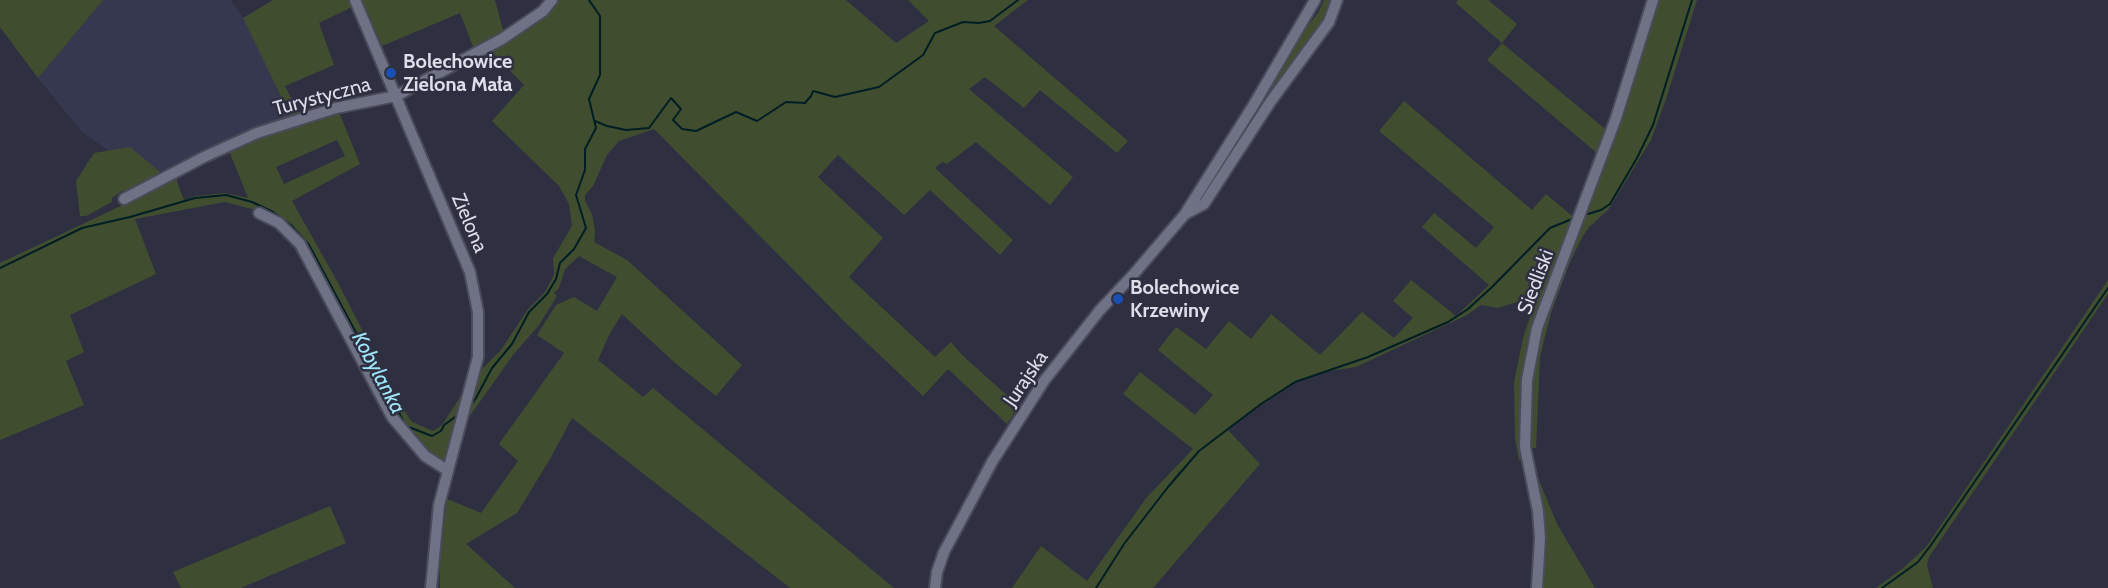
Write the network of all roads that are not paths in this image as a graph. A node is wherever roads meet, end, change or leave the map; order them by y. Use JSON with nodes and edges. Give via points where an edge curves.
{"nodes":[{"id":1,"x":355,"y":0,"type":"edge"},
{"id":2,"x":552,"y":0,"type":"edge"},
{"id":3,"x":1316,"y":0,"type":"edge"},
{"id":4,"x":1337,"y":0,"type":"edge"},
{"id":5,"x":1653,"y":0,"type":"edge"},
{"id":6,"x":396,"y":96,"type":"junction"},
{"id":7,"x":124,"y":199,"type":"dead end"},
{"id":8,"x":259,"y":213,"type":"dead end"},
{"id":9,"x":1185,"y":214,"type":"junction"},
{"id":10,"x":447,"y":470,"type":"junction"},
{"id":11,"x":431,"y":588,"type":"edge"},
{"id":12,"x":935,"y":588,"type":"edge"},
{"id":13,"x":1537,"y":588,"type":"edge"}],
"edges":[{"from":1,"to":6,"type":"street","name":"Zielona"},
{"from":2,"to":6,"type":"street","name":"Turystyczna","via":[[543,11],[502,39]]},
{"from":3,"to":9,"type":"street","name":"Jurajska"},
{"from":4,"to":9,"type":"street","name":"Jurajska","via":[[1329,22],[1204,204]]},
{"from":5,"to":13,"type":"street","name":"Siedliski","via":[[1616,118],[1538,328],[1527,380],[1525,447],[1539,511]]},
{"from":6,"to":7,"type":"street","name":"Turystyczna","via":[[336,108],[257,133]]},
{"from":6,"to":10,"type":"street","name":"Zielona","via":[[470,272],[478,312],[478,357]]},
{"from":8,"to":10,"type":"street","via":[[279,223],[300,244],[392,417],[425,456]]},
{"from":9,"to":12,"type":"street","name":"Jurajska","via":[[1100,310],[1044,381],[993,462],[944,552]]},
{"from":10,"to":11,"type":"street","name":"Zielona"}]}
